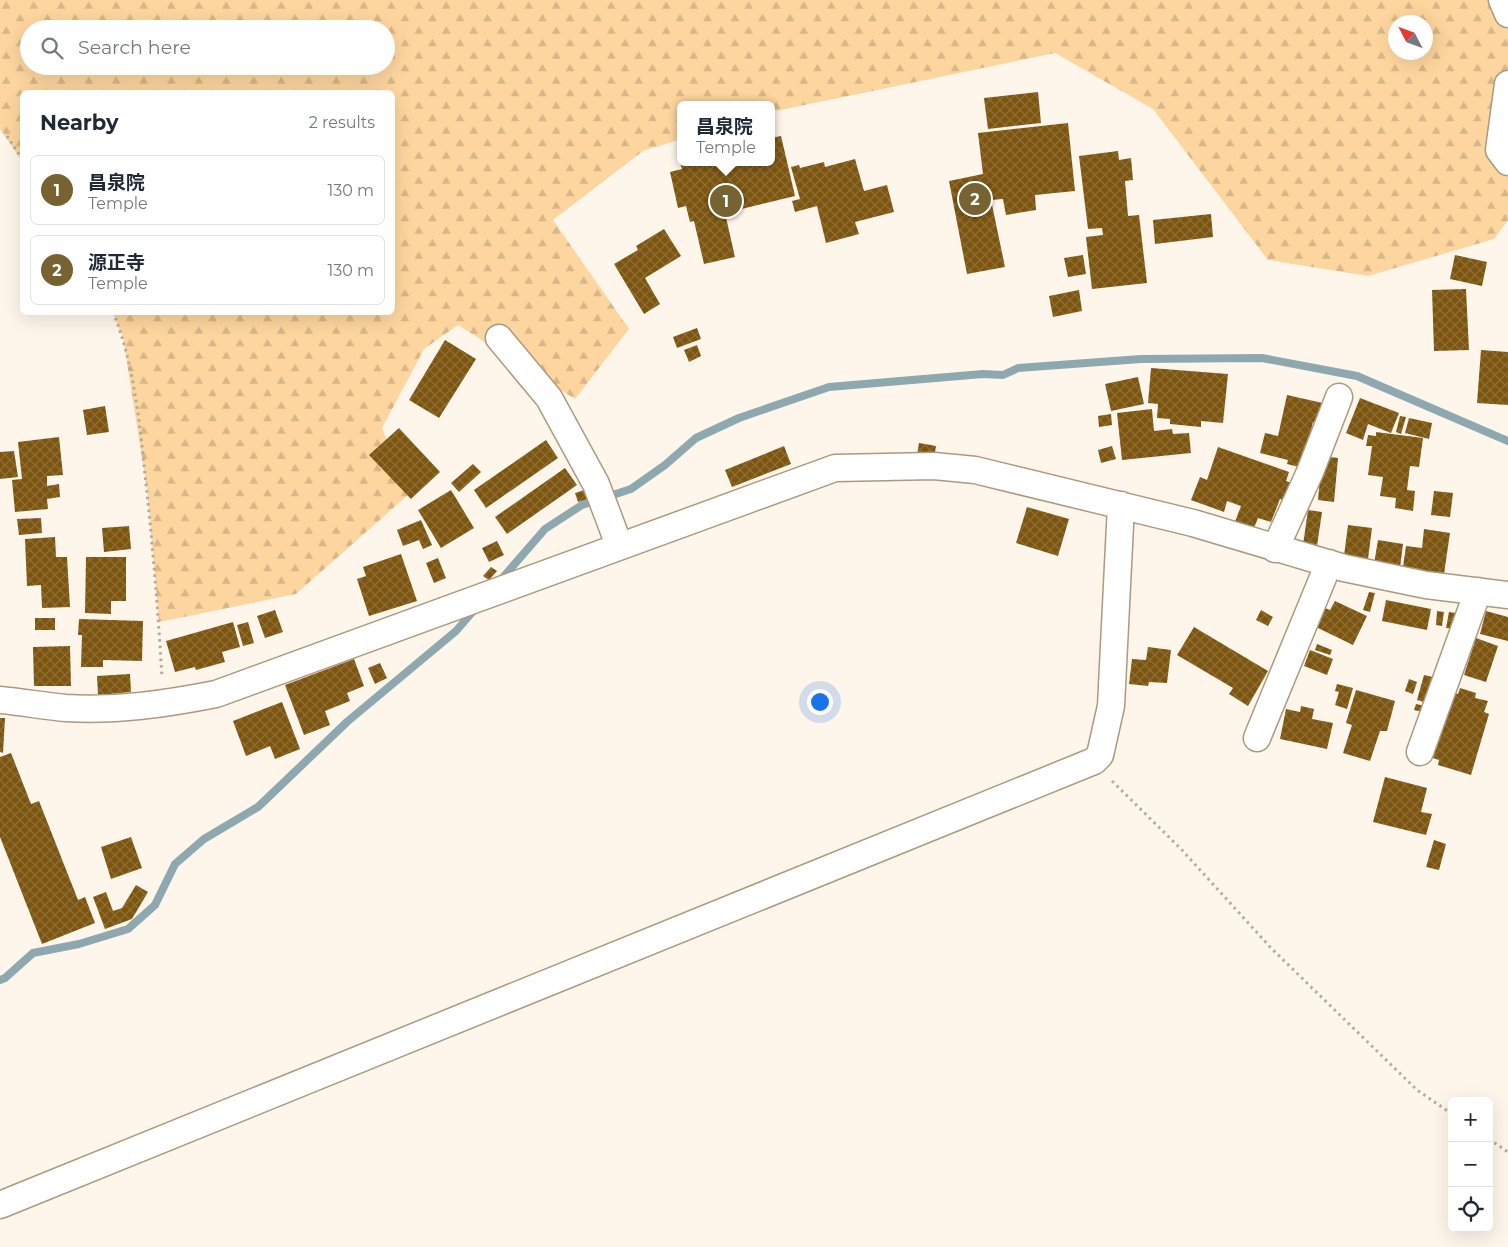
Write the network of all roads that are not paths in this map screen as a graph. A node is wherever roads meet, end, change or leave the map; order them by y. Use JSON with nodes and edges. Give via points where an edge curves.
{"nodes":[{"id":1,"x":1502,"y":0,"type":"edge"},
{"id":2,"x":1508,"y":14,"type":"edge"},
{"id":3,"x":1508,"y":84,"type":"edge"},
{"id":4,"x":1508,"y":162,"type":"edge"},
{"id":5,"x":499,"y":338,"type":"dead end"},
{"id":6,"x":1339,"y":397,"type":"dead end"},
{"id":7,"x":1122,"y":505,"type":"junction"},
{"id":8,"x":619,"y":546,"type":"junction"},
{"id":9,"x":1275,"y":549,"type":"junction"},
{"id":10,"x":1329,"y":563,"type":"junction"},
{"id":11,"x":1478,"y":591,"type":"junction"},
{"id":12,"x":1508,"y":595,"type":"edge"},
{"id":13,"x":0,"y":700,"type":"edge"},
{"id":14,"x":1257,"y":738,"type":"dead end"},
{"id":15,"x":1420,"y":752,"type":"dead end"},
{"id":16,"x":0,"y":1205,"type":"edge"}],
"edges":[{"from":1,"to":2,"type":"street"},
{"from":3,"to":4,"type":"street","via":[[1499,150]]},
{"from":5,"to":8,"type":"street","via":[[549,398],[596,484]]},
{"from":6,"to":9,"type":"street"},
{"from":7,"to":8,"type":"street","via":[[976,470],[934,466],[835,468]]},
{"from":7,"to":9,"type":"street"},
{"from":7,"to":16,"type":"street","via":[[1111,706],[1100,755],[1094,761]]},
{"from":8,"to":13,"type":"street","via":[[216,694],[125,709],[65,708]]},
{"from":9,"to":10,"type":"street"},
{"from":10,"to":11,"type":"street","via":[[1426,585]]},
{"from":10,"to":14,"type":"street"},
{"from":11,"to":12,"type":"street"},
{"from":11,"to":15,"type":"street"}]}
